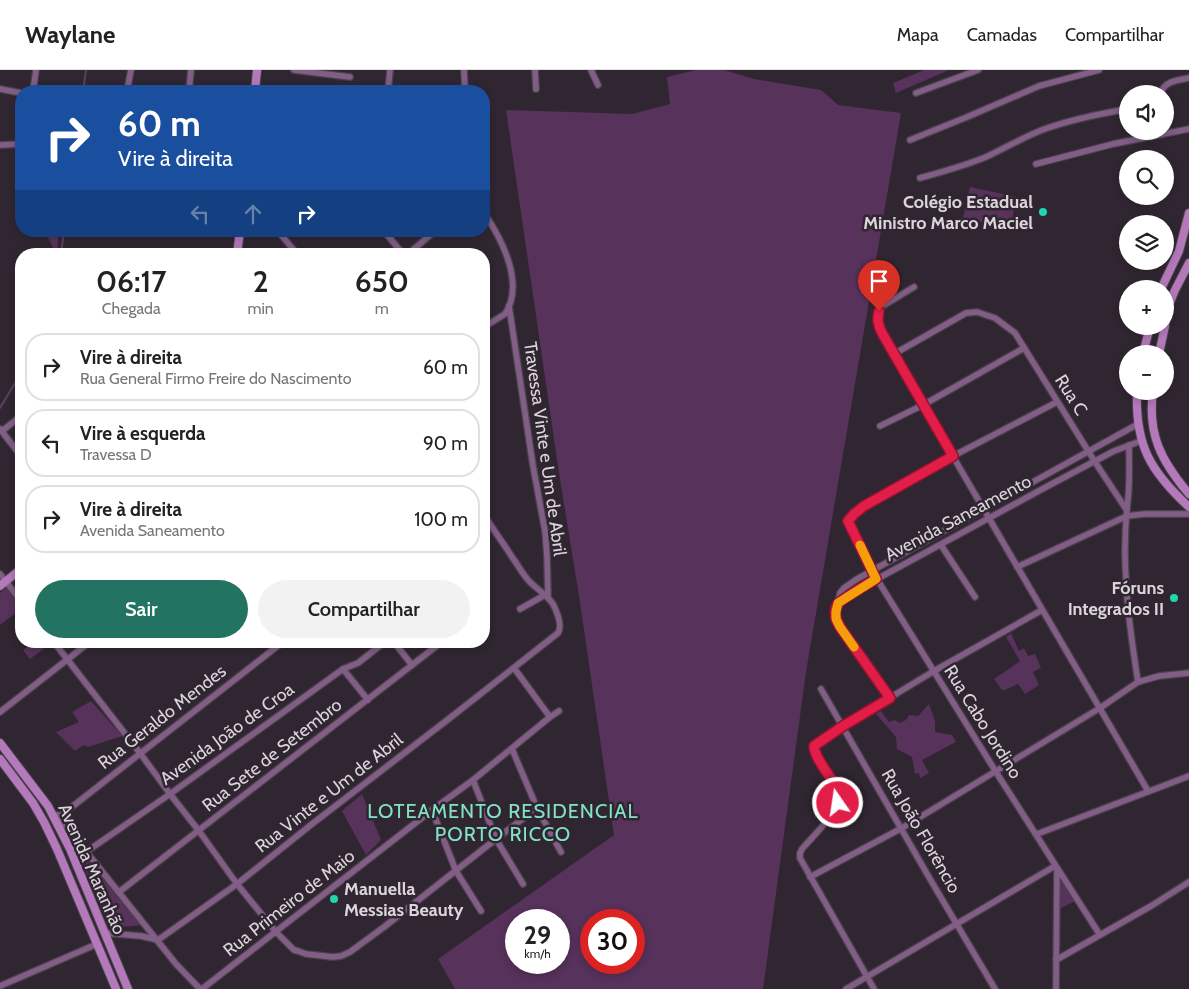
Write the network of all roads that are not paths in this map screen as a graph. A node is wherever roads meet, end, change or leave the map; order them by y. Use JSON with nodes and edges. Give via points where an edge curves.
{"nodes":[{"id":1,"x":36,"y":70,"type":"edge"},
{"id":2,"x":130,"y":70,"type":"edge"},
{"id":3,"x":191,"y":70,"type":"edge"},
{"id":4,"x":257,"y":70,"type":"edge"},
{"id":5,"x":294,"y":70,"type":"edge"},
{"id":6,"x":390,"y":70,"type":"edge"},
{"id":7,"x":464,"y":70,"type":"edge"},
{"id":8,"x":535,"y":70,"type":"edge"},
{"id":9,"x":591,"y":70,"type":"edge"},
{"id":10,"x":978,"y":70,"type":"edge"},
{"id":11,"x":1099,"y":70,"type":"edge"},
{"id":12,"x":350,"y":77,"type":"dead end"},
{"id":13,"x":1189,"y":78,"type":"edge"},
{"id":14,"x":35,"y":85,"type":"edge"},
{"id":15,"x":128,"y":85,"type":"edge"},
{"id":16,"x":190,"y":85,"type":"edge"},
{"id":17,"x":256,"y":85,"type":"edge"},
{"id":18,"x":389,"y":85,"type":"edge"},
{"id":19,"x":465,"y":85,"type":"edge"},
{"id":20,"x":598,"y":85,"type":"dead end"},
{"id":21,"x":1166,"y":85,"type":"edge"},
{"id":22,"x":0,"y":89,"type":"edge"},
{"id":23,"x":536,"y":89,"type":"dead end"},
{"id":24,"x":15,"y":92,"type":"edge"},
{"id":25,"x":916,"y":93,"type":"dead end"},
{"id":26,"x":1119,"y":111,"type":"edge"},
{"id":27,"x":1189,"y":129,"type":"edge"},
{"id":28,"x":910,"y":140,"type":"dead end"},
{"id":29,"x":15,"y":144,"type":"edge"},
{"id":30,"x":0,"y":145,"type":"edge"},
{"id":31,"x":1036,"y":164,"type":"dead end"},
{"id":32,"x":920,"y":178,"type":"dead end"},
{"id":33,"x":1189,"y":214,"type":"edge"},
{"id":34,"x":490,"y":224,"type":"edge"},
{"id":35,"x":283,"y":237,"type":"edge"},
{"id":36,"x":389,"y":237,"type":"edge"},
{"id":37,"x":428,"y":237,"type":"edge"},
{"id":38,"x":292,"y":248,"type":"edge"},
{"id":39,"x":398,"y":248,"type":"edge"},
{"id":40,"x":415,"y":248,"type":"edge"},
{"id":41,"x":1189,"y":264,"type":"edge"},
{"id":42,"x":1187,"y":272,"type":"edge"},
{"id":43,"x":1165,"y":280,"type":"edge"},
{"id":44,"x":914,"y":287,"type":"dead end"},
{"id":45,"x":1175,"y":290,"type":"edge"},
{"id":46,"x":509,"y":306,"type":"junction"},
{"id":47,"x":490,"y":323,"type":"edge"},
{"id":48,"x":1024,"y":348,"type":"junction"},
{"id":49,"x":894,"y":354,"type":"junction"},
{"id":50,"x":1137,"y":400,"type":"edge"},
{"id":51,"x":1152,"y":400,"type":"edge"},
{"id":52,"x":1057,"y":402,"type":"junction"},
{"id":53,"x":923,"y":406,"type":"junction"},
{"id":54,"x":15,"y":420,"type":"edge"},
{"id":55,"x":1138,"y":424,"type":"junction"},
{"id":56,"x":880,"y":426,"type":"dead end"},
{"id":57,"x":1,"y":430,"type":"edge"},
{"id":58,"x":1141,"y":441,"type":"junction"},
{"id":59,"x":1129,"y":445,"type":"junction"},
{"id":60,"x":15,"y":448,"type":"edge"},
{"id":61,"x":1088,"y":451,"type":"junction"},
{"id":62,"x":953,"y":456,"type":"junction"},
{"id":63,"x":1095,"y":462,"type":"junction"},
{"id":64,"x":1040,"y":478,"type":"junction"},
{"id":65,"x":1046,"y":488,"type":"junction"},
{"id":66,"x":1189,"y":494,"type":"edge"},
{"id":67,"x":1189,"y":507,"type":"edge"},
{"id":68,"x":984,"y":509,"type":"junction"},
{"id":69,"x":1127,"y":513,"type":"junction"},
{"id":70,"x":1189,"y":514,"type":"edge"},
{"id":71,"x":989,"y":519,"type":"junction"},
{"id":72,"x":490,"y":525,"type":"edge"},
{"id":73,"x":941,"y":545,"type":"junction"},
{"id":74,"x":1018,"y":567,"type":"junction"},
{"id":75,"x":872,"y":570,"type":"junction"},
{"id":76,"x":0,"y":574,"type":"edge"},
{"id":77,"x":15,"y":574,"type":"edge"},
{"id":78,"x":876,"y":579,"type":"junction"},
{"id":79,"x":3,"y":584,"type":"edge"},
{"id":80,"x":15,"y":595,"type":"edge"},
{"id":81,"x":547,"y":596,"type":"junction"},
{"id":82,"x":976,"y":597,"type":"dead end"},
{"id":83,"x":838,"y":603,"type":"junction"},
{"id":84,"x":520,"y":609,"type":"dead end"},
{"id":85,"x":1042,"y":610,"type":"junction"},
{"id":86,"x":58,"y":648,"type":"edge"},
{"id":87,"x":82,"y":648,"type":"edge"},
{"id":88,"x":275,"y":648,"type":"edge"},
{"id":89,"x":377,"y":648,"type":"edge"},
{"id":90,"x":399,"y":648,"type":"edge"},
{"id":91,"x":434,"y":648,"type":"edge"},
{"id":92,"x":67,"y":660,"type":"junction"},
{"id":93,"x":412,"y":665,"type":"junction"},
{"id":94,"x":514,"y":668,"type":"junction"},
{"id":95,"x":343,"y":670,"type":"junction"},
{"id":96,"x":934,"y":671,"type":"junction"},
{"id":97,"x":1189,"y":673,"type":"edge"},
{"id":98,"x":1138,"y":682,"type":"junction"},
{"id":99,"x":821,"y":689,"type":"dead end"},
{"id":100,"x":890,"y":698,"type":"junction"},
{"id":101,"x":368,"y":700,"type":"junction"},
{"id":102,"x":1100,"y":708,"type":"junction"},
{"id":103,"x":559,"y":711,"type":"dead end"},
{"id":104,"x":0,"y":712,"type":"edge"},
{"id":105,"x":550,"y":717,"type":"junction"},
{"id":106,"x":843,"y":726,"type":"junction"},
{"id":107,"x":0,"y":742,"type":"edge"},
{"id":108,"x":512,"y":749,"type":"junction"},
{"id":109,"x":140,"y":753,"type":"junction"},
{"id":110,"x":0,"y":759,"type":"edge"},
{"id":111,"x":996,"y":772,"type":"junction"},
{"id":112,"x":1189,"y":776,"type":"edge"},
{"id":113,"x":473,"y":780,"type":"junction"},
{"id":114,"x":1148,"y":791,"type":"junction"},
{"id":115,"x":170,"y":794,"type":"junction"},
{"id":116,"x":48,"y":806,"type":"junction"},
{"id":117,"x":537,"y":808,"type":"junction"},
{"id":118,"x":432,"y":810,"type":"junction"},
{"id":119,"x":59,"y":817,"type":"junction"},
{"id":120,"x":902,"y":828,"type":"junction"},
{"id":121,"x":199,"y":831,"type":"junction"},
{"id":122,"x":1037,"y":834,"type":"junction"},
{"id":123,"x":496,"y":839,"type":"junction"},
{"id":124,"x":86,"y":852,"type":"junction"},
{"id":125,"x":561,"y":852,"type":"dead end"},
{"id":126,"x":1056,"y":867,"type":"junction"},
{"id":127,"x":456,"y":871,"type":"junction"},
{"id":128,"x":810,"y":877,"type":"junction"},
{"id":129,"x":1189,"y":882,"type":"edge"},
{"id":130,"x":237,"y":884,"type":"junction"},
{"id":131,"x":523,"y":884,"type":"dead end"},
{"id":132,"x":119,"y":892,"type":"junction"},
{"id":133,"x":481,"y":911,"type":"dead end"},
{"id":134,"x":958,"y":924,"type":"junction"},
{"id":135,"x":276,"y":932,"type":"junction"},
{"id":136,"x":104,"y":933,"type":"junction"},
{"id":137,"x":1100,"y":935,"type":"junction"},
{"id":138,"x":158,"y":940,"type":"junction"},
{"id":139,"x":97,"y":944,"type":"junction"},
{"id":140,"x":1056,"y":960,"type":"junction"},
{"id":141,"x":867,"y":977,"type":"junction"},
{"id":142,"x":0,"y":986,"type":"edge"},
{"id":143,"x":116,"y":989,"type":"edge"},
{"id":144,"x":128,"y":989,"type":"edge"},
{"id":145,"x":201,"y":989,"type":"edge"},
{"id":146,"x":846,"y":989,"type":"edge"},
{"id":147,"x":874,"y":989,"type":"edge"},
{"id":148,"x":995,"y":989,"type":"edge"},
{"id":149,"x":1056,"y":989,"type":"edge"}],
"edges":[{"from":1,"to":14,"type":"street"},
{"from":2,"to":15,"type":"street"},
{"from":3,"to":16,"type":"street"},
{"from":4,"to":17,"type":"main road"},
{"from":5,"to":12,"type":"street"},
{"from":6,"to":18,"type":"street"},
{"from":7,"to":19,"type":"street"},
{"from":8,"to":23,"type":"street"},
{"from":9,"to":20,"type":"street"},
{"from":10,"to":25,"type":"street"},
{"from":11,"to":28,"type":"street","via":[[1039,86]]},
{"from":13,"to":21,"type":"street"},
{"from":22,"to":24,"type":"street"},
{"from":26,"to":32,"type":"street","via":[[1062,123],[967,164]]},
{"from":27,"to":31,"type":"street"},
{"from":29,"to":30,"type":"street"},
{"from":33,"to":43,"type":"main road","via":[[1179,251]]},
{"from":34,"to":46,"type":"street","name":"Travessa Vinte e Um de Abril","via":[[512,271]]},
{"from":35,"to":38,"type":"street"},
{"from":36,"to":39,"type":"street"},
{"from":37,"to":40,"type":"street"},
{"from":41,"to":42,"type":"main road"},
{"from":42,"to":45,"type":"main road"},
{"from":44,"to":49,"type":"street","via":[[879,311],[879,328]]},
{"from":46,"to":47,"type":"street","via":[[505,314]]},
{"from":46,"to":81,"type":"street","name":"Travessa Vinte e Um de Abril","via":[[545,531]]},
{"from":48,"to":49,"type":"street","name":"Rua C","via":[[1015,333],[994,318],[970,312]]},
{"from":48,"to":52,"type":"street","name":"Rua C"},
{"from":48,"to":53,"type":"street"},
{"from":49,"to":53,"type":"street"},
{"from":50,"to":55,"type":"main road"},
{"from":51,"to":66,"type":"main road","via":[[1155,437],[1160,451]]},
{"from":52,"to":61,"type":"street","name":"Rua C"},
{"from":52,"to":62,"type":"street"},
{"from":53,"to":56,"type":"street"},
{"from":53,"to":62,"type":"street"},
{"from":54,"to":57,"type":"street"},
{"from":55,"to":58,"type":"main road"},
{"from":55,"to":61,"type":"street","name":"Avenida Saneamento"},
{"from":57,"to":60,"type":"street"},
{"from":58,"to":59,"type":"street","name":"Avenida Saneamento"},
{"from":58,"to":67,"type":"main road","via":[[1152,466]]},
{"from":59,"to":63,"type":"street","name":"Avenida Saneamento"},
{"from":59,"to":69,"type":"street"},
{"from":61,"to":63,"type":"street","name":"Rua C"},
{"from":61,"to":64,"type":"street","name":"Avenida Saneamento"},
{"from":62,"to":68,"type":"street"},
{"from":62,"to":75,"type":"street","name":"Rua Cabo Jordino","via":[[864,506],[848,521]]},
{"from":63,"to":65,"type":"street","name":"Avenida Saneamento"},
{"from":63,"to":69,"type":"street","name":"Rua C"},
{"from":64,"to":65,"type":"street"},
{"from":64,"to":68,"type":"street","name":"Avenida Saneamento"},
{"from":65,"to":71,"type":"street","name":"Avenida Saneamento"},
{"from":68,"to":71,"type":"street"},
{"from":68,"to":75,"type":"street","name":"Avenida Saneamento"},
{"from":69,"to":70,"type":"street"},
{"from":69,"to":74,"type":"street"},
{"from":69,"to":98,"type":"street","via":[[1128,612]]},
{"from":71,"to":73,"type":"street","name":"Avenida Saneamento"},
{"from":71,"to":74,"type":"street"},
{"from":72,"to":81,"type":"street","via":[[527,579]]},
{"from":73,"to":78,"type":"street","name":"Avenida Saneamento"},
{"from":73,"to":82,"type":"street"},
{"from":74,"to":85,"type":"street"},
{"from":75,"to":78,"type":"street","name":"Rua Cabo Jordino"},
{"from":75,"to":83,"type":"street","name":"Avenida Saneamento","via":[[842,590]]},
{"from":76,"to":79,"type":"street"},
{"from":77,"to":79,"type":"main road"},
{"from":78,"to":83,"type":"street","name":"Avenida Saneamento"},
{"from":78,"to":96,"type":"street","name":"Rua Cabo Jordino"},
{"from":79,"to":80,"type":"street"},
{"from":81,"to":84,"type":"street"},
{"from":81,"to":94,"type":"street","name":"Rua Vinte e Um de Abril","via":[[553,604],[560,629]]},
{"from":83,"to":100,"type":"street","via":[[835,614],[838,624]]},
{"from":85,"to":96,"type":"street"},
{"from":85,"to":102,"type":"street"},
{"from":86,"to":92,"type":"street"},
{"from":87,"to":92,"type":"street"},
{"from":88,"to":109,"type":"street","name":"Rua Geraldo Mendes"},
{"from":89,"to":95,"type":"street","name":"Avenida João de Croa"},
{"from":90,"to":93,"type":"street"},
{"from":91,"to":93,"type":"street","name":"Rua Sete de Setembro"},
{"from":92,"to":104,"type":"street"},
{"from":92,"to":109,"type":"street"},
{"from":93,"to":101,"type":"street","name":"Rua Sete de Setembro"},
{"from":94,"to":105,"type":"street"},
{"from":94,"to":130,"type":"street","name":"Rua Vinte e Um de Abril"},
{"from":95,"to":101,"type":"street"},
{"from":95,"to":115,"type":"street","name":"Avenida João de Croa"},
{"from":96,"to":100,"type":"street"},
{"from":96,"to":111,"type":"street","name":"Rua Cabo Jordino"},
{"from":97,"to":98,"type":"street"},
{"from":98,"to":102,"type":"street"},
{"from":99,"to":106,"type":"street","name":"Rua João Florêncio"},
{"from":100,"to":106,"type":"street"},
{"from":101,"to":121,"type":"street","name":"Rua Sete de Setembro"},
{"from":102,"to":111,"type":"street"},
{"from":102,"to":114,"type":"street"},
{"from":103,"to":105,"type":"street","name":"Rua Primeiro de Maio"},
{"from":105,"to":108,"type":"street","name":"Rua Primeiro de Maio"},
{"from":106,"to":120,"type":"street","name":"Rua João Florêncio"},
{"from":106,"to":128,"type":"street","via":[[814,746],[840,795],[831,815],[800,853]]},
{"from":107,"to":116,"type":"main road","name":"Avenida Maranhão"},
{"from":108,"to":113,"type":"street","name":"Rua Primeiro de Maio"},
{"from":108,"to":117,"type":"street"},
{"from":109,"to":115,"type":"street"},
{"from":109,"to":119,"type":"street","name":"Rua Geraldo Mendes"},
{"from":110,"to":139,"type":"main road","name":"Avenida Maranhão","via":[[44,822]]},
{"from":111,"to":120,"type":"street"},
{"from":111,"to":122,"type":"street","name":"Rua Cabo Jordino"},
{"from":112,"to":114,"type":"street"},
{"from":113,"to":118,"type":"street","name":"Rua Primeiro de Maio"},
{"from":113,"to":123,"type":"street"},
{"from":114,"to":122,"type":"street"},
{"from":115,"to":121,"type":"street"},
{"from":115,"to":124,"type":"street","name":"Avenida João de Croa"},
{"from":116,"to":119,"type":"street"},
{"from":116,"to":136,"type":"main road","name":"Avenida Maranhão","via":[[70,849]]},
{"from":117,"to":123,"type":"street"},
{"from":117,"to":125,"type":"street"},
{"from":118,"to":127,"type":"street"},
{"from":118,"to":135,"type":"street","name":"Rua Primeiro de Maio"},
{"from":119,"to":124,"type":"street"},
{"from":120,"to":128,"type":"street"},
{"from":120,"to":134,"type":"street","name":"Rua João Florêncio"},
{"from":121,"to":130,"type":"street"},
{"from":121,"to":132,"type":"street","name":"Rua Sete de Setembro"},
{"from":122,"to":126,"type":"street","name":"Rua Cabo Jordino"},
{"from":123,"to":127,"type":"street"},
{"from":123,"to":131,"type":"street"},
{"from":124,"to":132,"type":"street"},
{"from":126,"to":134,"type":"street"},
{"from":126,"to":137,"type":"street","name":"Rua Cabo Jordino"},
{"from":126,"to":140,"type":"street"},
{"from":127,"to":133,"type":"street"},
{"from":127,"to":135,"type":"street","via":[[346,954],[333,957],[306,954],[294,950]]},
{"from":128,"to":141,"type":"street"},
{"from":129,"to":137,"type":"street"},
{"from":130,"to":135,"type":"street"},
{"from":130,"to":138,"type":"street","name":"Rua Vinte e Um de Abril"},
{"from":132,"to":138,"type":"street"},
{"from":134,"to":141,"type":"street"},
{"from":134,"to":148,"type":"street","name":"Rua João Florêncio"},
{"from":135,"to":145,"type":"street","name":"Rua Primeiro de Maio"},
{"from":136,"to":138,"type":"street"},
{"from":136,"to":144,"type":"main road","name":"Avenida Maranhão"},
{"from":137,"to":140,"type":"street"},
{"from":138,"to":145,"type":"street"},
{"from":139,"to":142,"type":"street"},
{"from":139,"to":143,"type":"main road","name":"Avenida Maranhão"},
{"from":140,"to":149,"type":"street"},
{"from":141,"to":146,"type":"street"},
{"from":141,"to":147,"type":"street"}]}
